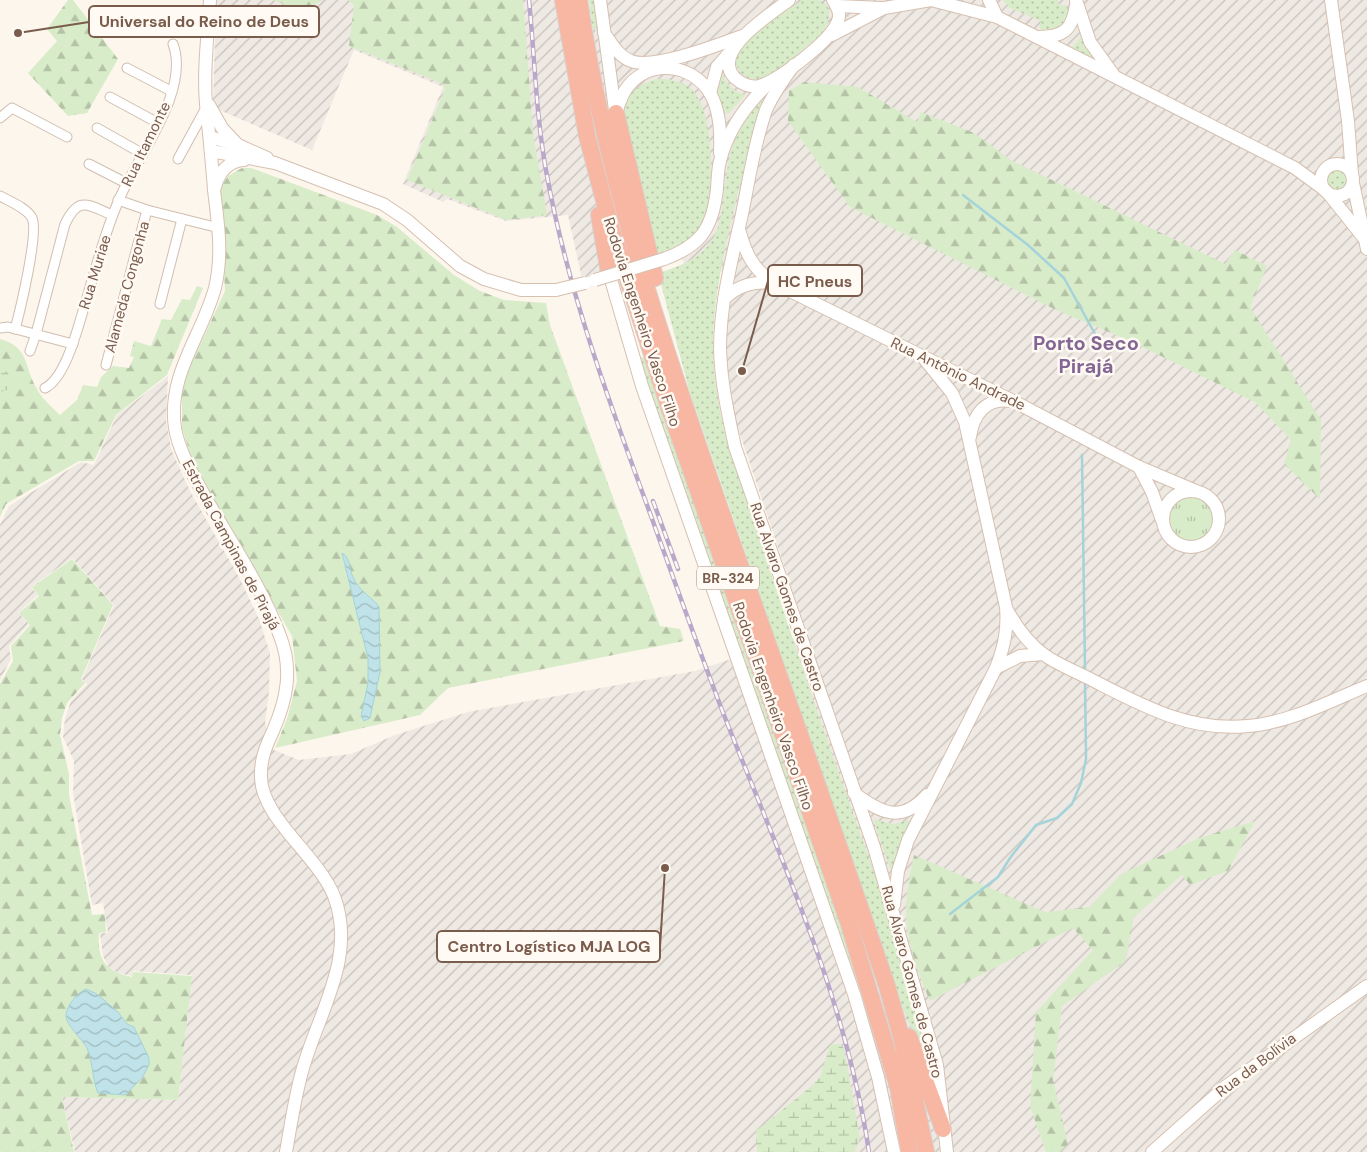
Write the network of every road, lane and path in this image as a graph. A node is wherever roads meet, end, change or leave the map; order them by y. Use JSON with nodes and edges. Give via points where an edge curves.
{"nodes":[{"id":1,"x":210,"y":0,"type":"edge"},
{"id":2,"x":563,"y":0,"type":"edge"},
{"id":3,"x":579,"y":0,"type":"edge"},
{"id":4,"x":600,"y":0,"type":"edge"},
{"id":5,"x":789,"y":0,"type":"edge"},
{"id":6,"x":931,"y":0,"type":"edge"},
{"id":7,"x":989,"y":0,"type":"edge"},
{"id":8,"x":1331,"y":0,"type":"edge"},
{"id":9,"x":1076,"y":2,"type":"edge"},
{"id":10,"x":835,"y":3,"type":"edge"},
{"id":11,"x":884,"y":8,"type":"junction"},
{"id":12,"x":997,"y":17,"type":"junction"},
{"id":13,"x":604,"y":33,"type":"junction"},
{"id":14,"x":747,"y":34,"type":"junction"},
{"id":15,"x":1038,"y":37,"type":"junction"},
{"id":16,"x":823,"y":40,"type":"junction"},
{"id":17,"x":173,"y":44,"type":"dead end"},
{"id":18,"x":732,"y":49,"type":"junction"},
{"id":19,"x":794,"y":65,"type":"junction"},
{"id":20,"x":127,"y":68,"type":"dead end"},
{"id":21,"x":1114,"y":76,"type":"junction"},
{"id":22,"x":772,"y":80,"type":"junction"},
{"id":23,"x":171,"y":91,"type":"junction"},
{"id":24,"x":710,"y":93,"type":"junction"},
{"id":25,"x":110,"y":96,"type":"dead end"},
{"id":26,"x":751,"y":102,"type":"junction"},
{"id":27,"x":206,"y":103,"type":"junction"},
{"id":28,"x":717,"y":111,"type":"junction"},
{"id":29,"x":616,"y":113,"type":"junction"},
{"id":30,"x":0,"y":118,"type":"edge"},
{"id":31,"x":158,"y":123,"type":"junction"},
{"id":32,"x":97,"y":128,"type":"dead end"},
{"id":33,"x":210,"y":136,"type":"junction"},
{"id":34,"x":67,"y":138,"type":"dead end"},
{"id":35,"x":1350,"y":144,"type":"junction"},
{"id":36,"x":238,"y":145,"type":"junction"},
{"id":37,"x":211,"y":151,"type":"junction"},
{"id":38,"x":142,"y":154,"type":"junction"},
{"id":39,"x":178,"y":159,"type":"dead end"},
{"id":40,"x":254,"y":160,"type":"junction"},
{"id":41,"x":720,"y":161,"type":"junction"},
{"id":42,"x":275,"y":163,"type":"junction"},
{"id":43,"x":89,"y":164,"type":"dead end"},
{"id":44,"x":1295,"y":168,"type":"junction"},
{"id":45,"x":1330,"y":168,"type":"junction"},
{"id":46,"x":595,"y":173,"type":"junction"},
{"id":47,"x":1352,"y":179,"type":"junction"},
{"id":48,"x":126,"y":183,"type":"junction"},
{"id":49,"x":214,"y":190,"type":"junction"},
{"id":50,"x":1326,"y":191,"type":"junction"},
{"id":51,"x":0,"y":196,"type":"edge"},
{"id":52,"x":118,"y":200,"type":"junction"},
{"id":53,"x":148,"y":210,"type":"junction"},
{"id":54,"x":112,"y":215,"type":"junction"},
{"id":55,"x":182,"y":219,"type":"junction"},
{"id":56,"x":219,"y":228,"type":"junction"},
{"id":57,"x":738,"y":228,"type":"junction"},
{"id":58,"x":1366,"y":244,"type":"edge"},
{"id":59,"x":596,"y":279,"type":"junction"},
{"id":60,"x":774,"y":283,"type":"junction"},
{"id":61,"x":724,"y":299,"type":"junction"},
{"id":62,"x":160,"y":304,"type":"dead end"},
{"id":63,"x":0,"y":328,"type":"edge"},
{"id":64,"x":15,"y":329,"type":"junction"},
{"id":65,"x":36,"y":334,"type":"junction"},
{"id":66,"x":73,"y":344,"type":"junction"},
{"id":67,"x":30,"y":351,"type":"dead end"},
{"id":68,"x":922,"y":356,"type":"junction"},
{"id":69,"x":106,"y":364,"type":"dead end"},
{"id":70,"x":45,"y":388,"type":"dead end"},
{"id":71,"x":1013,"y":401,"type":"junction"},
{"id":72,"x":684,"y":405,"type":"junction"},
{"id":73,"x":970,"y":437,"type":"junction"},
{"id":74,"x":1139,"y":467,"type":"junction"},
{"id":75,"x":1196,"y":491,"type":"junction"},
{"id":76,"x":1162,"y":520,"type":"junction"},
{"id":77,"x":1006,"y":608,"type":"junction"},
{"id":78,"x":1043,"y":654,"type":"junction"},
{"id":79,"x":996,"y":668,"type":"junction"},
{"id":80,"x":1367,"y":686,"type":"edge"},
{"id":81,"x":939,"y":779,"type":"junction"},
{"id":82,"x":854,"y":793,"type":"junction"},
{"id":83,"x":894,"y":913,"type":"junction"},
{"id":84,"x":887,"y":986,"type":"junction"},
{"id":85,"x":1367,"y":986,"type":"edge"},
{"id":86,"x":882,"y":1101,"type":"junction"},
{"id":87,"x":943,"y":1129,"type":"junction"},
{"id":88,"x":286,"y":1152,"type":"edge"},
{"id":89,"x":885,"y":1152,"type":"edge"},
{"id":90,"x":894,"y":1152,"type":"edge"},
{"id":91,"x":909,"y":1152,"type":"edge"},
{"id":92,"x":926,"y":1152,"type":"edge"},
{"id":93,"x":947,"y":1152,"type":"edge"},
{"id":94,"x":1152,"y":1152,"type":"edge"}],
"edges":[{"from":1,"to":27,"type":"main road","name":"Estrada Campinas de Pirajá"},
{"from":2,"to":46,"type":"highway","name":"Rodovia Engenheiro Vasco Filho","number":"BR-324"},
{"from":3,"to":72,"type":"highway","name":"Rodovia Engenheiro Vasco Filho","number":"BR-324","via":[[604,132],[631,234]]},
{"from":4,"to":13,"type":"main road"},
{"from":5,"to":14,"type":"main road"},
{"from":6,"to":11,"type":"main road"},
{"from":6,"to":12,"type":"main road"},
{"from":7,"to":12,"type":"main road"},
{"from":8,"to":35,"type":"main road"},
{"from":9,"to":15,"type":"main road","via":[[1070,26],[1064,32]]},
{"from":9,"to":21,"type":"main road","via":[[1090,42]]},
{"from":10,"to":11,"type":"main road"},
{"from":10,"to":16,"type":"main road","via":[[839,19]]},
{"from":11,"to":16,"type":"main road"},
{"from":12,"to":15,"type":"main road"},
{"from":13,"to":14,"type":"main road","via":[[622,56],[640,63],[702,50]]},
{"from":13,"to":29,"type":"main road"},
{"from":14,"to":18,"type":"main road"},
{"from":15,"to":21,"type":"main road"},
{"from":16,"to":19,"type":"main road"},
{"from":17,"to":23,"type":"street","name":"Rua Itamonte","via":[[176,67]]},
{"from":18,"to":22,"type":"main road","via":[[727,61],[729,68],[743,85],[758,86]]},
{"from":18,"to":24,"type":"main road","via":[[717,67]]},
{"from":19,"to":22,"type":"main road"},
{"from":19,"to":57,"type":"main road","name":"Rua Alvaro Gomes de Castro","via":[[776,89],[766,111]]},
{"from":20,"to":23,"type":"street"},
{"from":21,"to":44,"type":"main road"},
{"from":22,"to":26,"type":"main road"},
{"from":23,"to":31,"type":"street","name":"Rua Itamonte"},
{"from":24,"to":28,"type":"main road"},
{"from":24,"to":29,"type":"main road","via":[[687,72],[678,68],[662,68],[634,80],[623,94]]},
{"from":25,"to":31,"type":"street"},
{"from":26,"to":28,"type":"main road","via":[[730,114]]},
{"from":26,"to":41,"type":"main road","via":[[736,123]]},
{"from":27,"to":33,"type":"main road","name":"Estrada Campinas de Pirajá"},
{"from":27,"to":36,"type":"main road"},
{"from":27,"to":39,"type":"street"},
{"from":28,"to":41,"type":"main road"},
{"from":29,"to":72,"type":"highway"},
{"from":30,"to":34,"type":"street","via":[[12,108]]},
{"from":31,"to":38,"type":"street","name":"Rua Itamonte"},
{"from":32,"to":38,"type":"street"},
{"from":33,"to":36,"type":"main road"},
{"from":33,"to":37,"type":"main road","name":"Estrada Campinas de Pirajá"},
{"from":35,"to":45,"type":"main road"},
{"from":35,"to":47,"type":"main road"},
{"from":36,"to":42,"type":"main road"},
{"from":37,"to":40,"type":"main road"},
{"from":37,"to":49,"type":"main road","name":"Estrada Campinas de Pirajá"},
{"from":38,"to":48,"type":"street","name":"Rua Itamonte"},
{"from":40,"to":42,"type":"main road"},
{"from":40,"to":49,"type":"main road","via":[[240,160],[228,165]]},
{"from":41,"to":59,"type":"main road","bridge":true,"via":[[716,198],[707,227],[694,245],[664,259]]},
{"from":42,"to":59,"type":"main road","bridge":true,"via":[[383,204],[407,220],[460,266],[484,280],[521,290],[556,290]]},
{"from":43,"to":48,"type":"street"},
{"from":44,"to":45,"type":"main road"},
{"from":44,"to":50,"type":"main road"},
{"from":45,"to":47,"type":"main road","via":[[1347,168]]},
{"from":45,"to":50,"type":"main road","via":[[1322,180]]},
{"from":46,"to":59,"type":"highway","via":[[602,234]]},
{"from":46,"to":91,"type":"highway","name":"Rodovia Engenheiro Vasco Filho","number":"BR-324","via":[[669,407],[777,713],[872,998],[898,1087]]},
{"from":47,"to":50,"type":"main road","via":[[1347,193]]},
{"from":47,"to":58,"type":"main road"},
{"from":48,"to":52,"type":"street","name":"Rua Itamonte"},
{"from":49,"to":56,"type":"main road","name":"Estrada Campinas de Pirajá"},
{"from":50,"to":58,"type":"main road"},
{"from":51,"to":64,"type":"street","via":[[28,214],[34,226],[24,299]]},
{"from":52,"to":53,"type":"street","name":"Rua Itamonte"},
{"from":52,"to":54,"type":"street","name":"Rua Muriae"},
{"from":53,"to":55,"type":"street","name":"Rua Itamonte"},
{"from":53,"to":69,"type":"street","name":"Alameda Congonha"},
{"from":54,"to":65,"type":"street","via":[[85,204],[71,210]]},
{"from":54,"to":66,"type":"street","name":"Rua Muriae"},
{"from":55,"to":56,"type":"street","name":"Rua Itamonte"},
{"from":55,"to":62,"type":"street"},
{"from":56,"to":88,"type":"main road","name":"Estrada Campinas de Pirajá","via":[[215,287],[178,380],[175,428],[188,466],[264,601],[282,640],[288,666],[286,691],[262,761],[262,787],[273,812],[325,880],[338,909],[341,934],[336,976],[303,1065]]},
{"from":57,"to":60,"type":"main road","name":"Rua Antônio Andrade","via":[[750,260]]},
{"from":57,"to":61,"type":"main road","name":"Rua Alvaro Gomes de Castro"},
{"from":59,"to":86,"type":"main road","via":[[642,386],[835,938],[868,1040]]},
{"from":60,"to":61,"type":"main road","name":"Rua Antônio Andrade","via":[[744,285]]},
{"from":60,"to":68,"type":"main road","name":"Rua Antônio Andrade"},
{"from":61,"to":82,"type":"main road","name":"Rua Alvaro Gomes de Castro","via":[[720,349],[722,379],[735,447]]},
{"from":63,"to":64,"type":"street"},
{"from":64,"to":65,"type":"street"},
{"from":65,"to":66,"type":"street"},
{"from":65,"to":67,"type":"street"},
{"from":66,"to":70,"type":"street","name":"Rua Muriae","via":[[53,382]]},
{"from":68,"to":71,"type":"main road","name":"Rua Antônio Andrade"},
{"from":68,"to":73,"type":"main road","via":[[952,393]]},
{"from":71,"to":73,"type":"main road","via":[[996,400],[982,408],[973,421]]},
{"from":71,"to":74,"type":"main road","name":"Rua Antônio Andrade"},
{"from":72,"to":84,"type":"highway","name":"Rodovia Engenheiro Vasco Filho","number":"BR-324"},
{"from":73,"to":77,"type":"main road"},
{"from":74,"to":75,"type":"main road","name":"Rua Antônio Andrade"},
{"from":74,"to":76,"type":"main road"},
{"from":75,"to":76,"type":"main road","via":[[1186,491],[1172,498],[1163,511]]},
{"from":75,"to":76,"type":"main road","via":[[1213,501],[1217,509],[1219,519],[1213,537],[1196,547],[1177,544],[1170,538]]},
{"from":77,"to":78,"type":"main road","via":[[1020,630]]},
{"from":77,"to":79,"type":"main road","via":[[1006,639]]},
{"from":78,"to":79,"type":"main road","via":[[1020,656]]},
{"from":78,"to":80,"type":"main road","via":[[1162,715],[1197,723],[1248,726],[1279,720]]},
{"from":79,"to":81,"type":"main road"},
{"from":81,"to":82,"type":"main road","via":[[918,804],[898,813],[876,808]]},
{"from":81,"to":83,"type":"main road","via":[[901,858]]},
{"from":82,"to":83,"type":"main road","name":"Rua Alvaro Gomes de Castro"},
{"from":83,"to":87,"type":"main road","name":"Rua Alvaro Gomes de Castro","via":[[936,1065]]},
{"from":84,"to":87,"type":"highway","via":[[914,1047]]},
{"from":84,"to":92,"type":"highway","name":"Rodovia Engenheiro Vasco Filho","number":"BR-324","via":[[902,1036]]},
{"from":85,"to":94,"type":"main road","name":"Rua da Bolívia","via":[[1225,1087]]},
{"from":86,"to":89,"type":"main road","via":[[887,1136]]},
{"from":86,"to":90,"type":"main road"},
{"from":87,"to":93,"type":"main road"}]}
